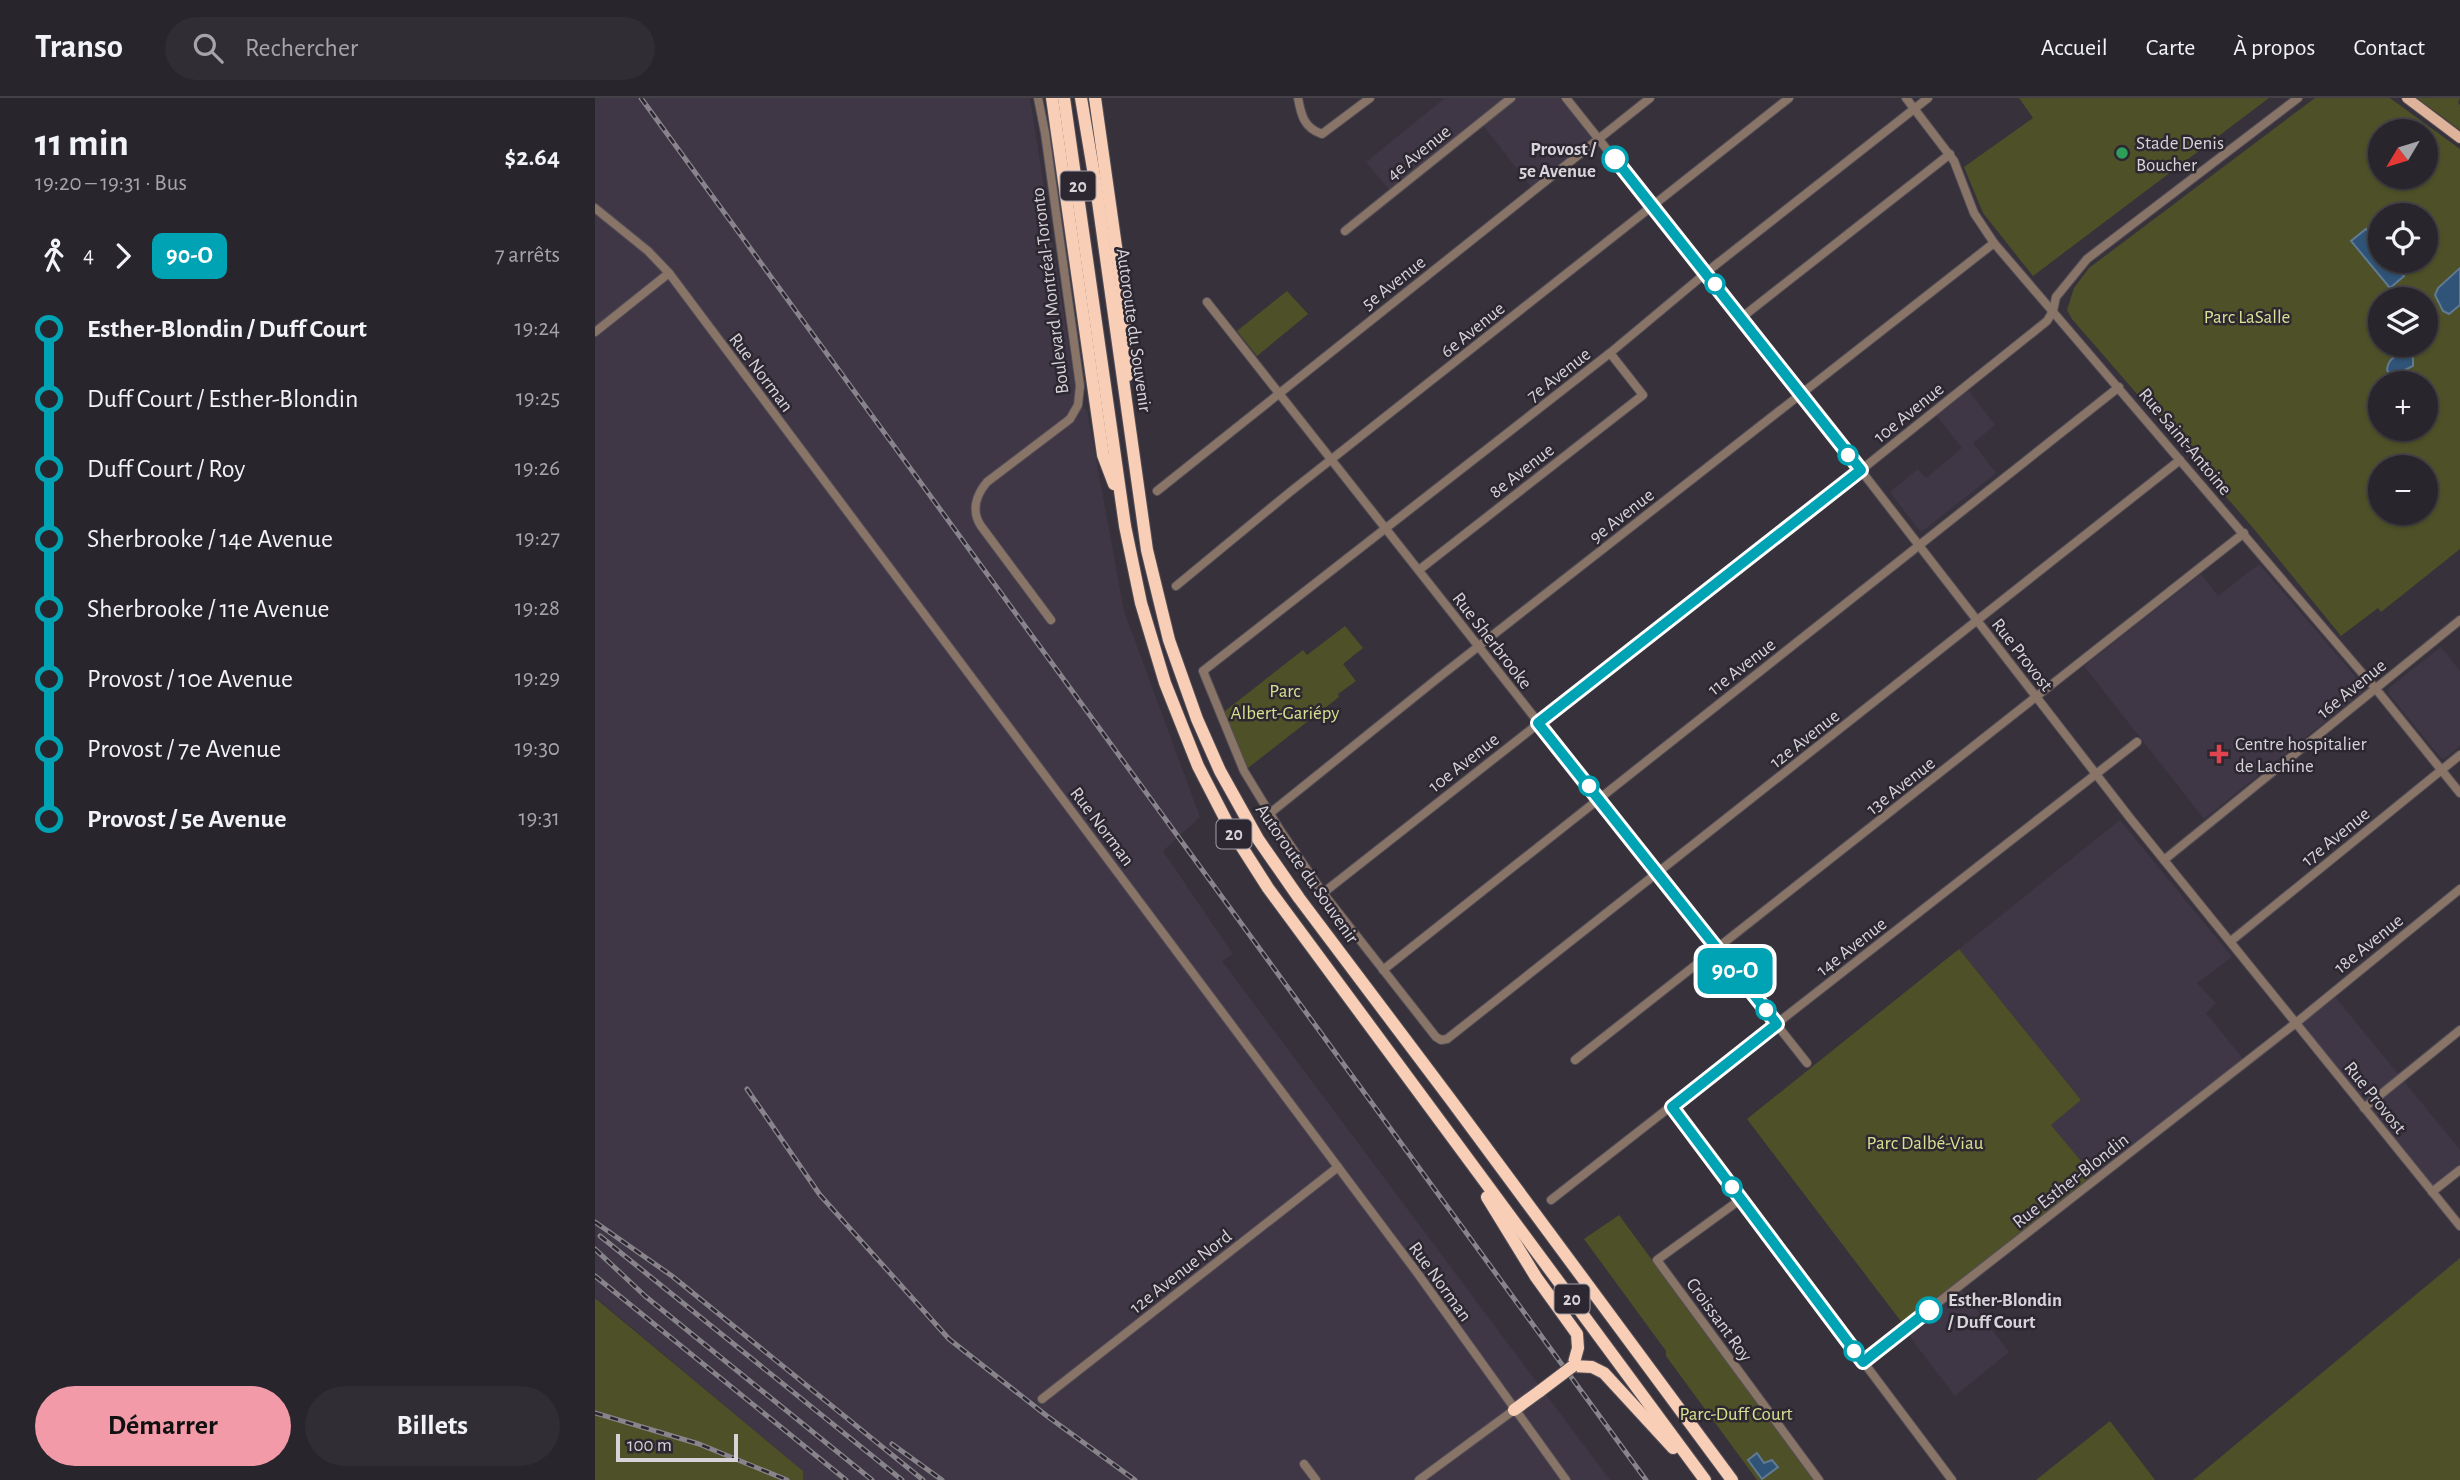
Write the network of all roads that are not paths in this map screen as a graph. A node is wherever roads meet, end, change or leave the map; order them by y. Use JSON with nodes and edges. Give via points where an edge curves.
{"nodes":[{"id":1,"x":1038,"y":98,"type":"edge"},
{"id":2,"x":1052,"y":98,"type":"edge"},
{"id":3,"x":1065,"y":98,"type":"edge"},
{"id":4,"x":1081,"y":98,"type":"edge"},
{"id":5,"x":1095,"y":98,"type":"edge"},
{"id":6,"x":1298,"y":98,"type":"edge"},
{"id":7,"x":1370,"y":98,"type":"edge"},
{"id":8,"x":1511,"y":98,"type":"edge"},
{"id":9,"x":1566,"y":98,"type":"edge"},
{"id":10,"x":1650,"y":98,"type":"edge"},
{"id":11,"x":1789,"y":98,"type":"edge"},
{"id":12,"x":1906,"y":98,"type":"edge"},
{"id":13,"x":1928,"y":98,"type":"edge"},
{"id":14,"x":2298,"y":98,"type":"edge"},
{"id":15,"x":2407,"y":98,"type":"edge"},
{"id":16,"x":1915,"y":109,"type":"junction"},
{"id":17,"x":2460,"y":138,"type":"edge"},
{"id":18,"x":1599,"y":139,"type":"junction"},
{"id":19,"x":1949,"y":154,"type":"junction"},
{"id":20,"x":1652,"y":206,"type":"junction"},
{"id":21,"x":595,"y":208,"type":"edge"},
{"id":22,"x":1345,"y":231,"type":"dead end"},
{"id":23,"x":1994,"y":243,"type":"junction"},
{"id":24,"x":669,"y":273,"type":"junction"},
{"id":25,"x":1706,"y":273,"type":"junction"},
{"id":26,"x":1207,"y":302,"type":"dead end"},
{"id":27,"x":2053,"y":311,"type":"junction"},
{"id":28,"x":1741,"y":317,"type":"junction"},
{"id":29,"x":595,"y":332,"type":"edge"},
{"id":30,"x":1610,"y":353,"type":"junction"},
{"id":31,"x":2119,"y":387,"type":"junction"},
{"id":32,"x":1279,"y":392,"type":"junction"},
{"id":33,"x":1801,"y":393,"type":"junction"},
{"id":34,"x":1131,"y":446,"type":"junction"},
{"id":35,"x":2181,"y":460,"type":"junction"},
{"id":36,"x":1332,"y":461,"type":"junction"},
{"id":37,"x":1861,"y":470,"type":"junction"},
{"id":38,"x":1157,"y":491,"type":"dead end"},
{"id":39,"x":1122,"y":504,"type":"junction"},
{"id":40,"x":1385,"y":527,"type":"junction"},
{"id":41,"x":2244,"y":533,"type":"junction"},
{"id":42,"x":1919,"y":545,"type":"junction"},
{"id":43,"x":1419,"y":570,"type":"junction"},
{"id":44,"x":1176,"y":586,"type":"dead end"},
{"id":45,"x":1051,"y":620,"type":"dead end"},
{"id":46,"x":1978,"y":621,"type":"junction"},
{"id":47,"x":2460,"y":621,"type":"edge"},
{"id":48,"x":1479,"y":647,"type":"junction"},
{"id":49,"x":2375,"y":688,"type":"junction"},
{"id":50,"x":2037,"y":697,"type":"junction"},
{"id":51,"x":1538,"y":723,"type":"junction"},
{"id":52,"x":2137,"y":742,"type":"dead end"},
{"id":53,"x":2460,"y":755,"type":"edge"},
{"id":54,"x":2441,"y":770,"type":"junction"},
{"id":55,"x":2096,"y":773,"type":"junction"},
{"id":56,"x":2460,"y":793,"type":"edge"},
{"id":57,"x":1598,"y":798,"type":"junction"},
{"id":58,"x":1269,"y":814,"type":"junction"},
{"id":59,"x":2164,"y":860,"type":"junction"},
{"id":60,"x":1658,"y":873,"type":"junction"},
{"id":61,"x":2460,"y":889,"type":"edge"},
{"id":62,"x":1323,"y":893,"type":"junction"},
{"id":63,"x":2231,"y":941,"type":"junction"},
{"id":64,"x":1717,"y":949,"type":"junction"},
{"id":65,"x":1383,"y":970,"type":"junction"},
{"id":66,"x":2297,"y":1023,"type":"junction"},
{"id":67,"x":1777,"y":1024,"type":"junction"},
{"id":68,"x":2460,"y":1030,"type":"edge"},
{"id":69,"x":1575,"y":1060,"type":"dead end"},
{"id":70,"x":1807,"y":1063,"type":"dead end"},
{"id":71,"x":1672,"y":1107,"type":"junction"},
{"id":72,"x":2364,"y":1108,"type":"junction"},
{"id":73,"x":1439,"y":1119,"type":"junction"},
{"id":74,"x":1338,"y":1167,"type":"junction"},
{"id":75,"x":2460,"y":1170,"type":"edge"},
{"id":76,"x":2432,"y":1192,"type":"junction"},
{"id":77,"x":1741,"y":1199,"type":"junction"},
{"id":78,"x":1551,"y":1200,"type":"dead end"},
{"id":79,"x":2460,"y":1226,"type":"edge"},
{"id":80,"x":1863,"y":1362,"type":"junction"},
{"id":81,"x":1575,"y":1365,"type":"junction"},
{"id":82,"x":1042,"y":1399,"type":"dead end"},
{"id":83,"x":1514,"y":1410,"type":"junction"},
{"id":84,"x":1304,"y":1464,"type":"dead end"},
{"id":85,"x":1316,"y":1480,"type":"edge"},
{"id":86,"x":1419,"y":1480,"type":"edge"},
{"id":87,"x":1566,"y":1480,"type":"edge"},
{"id":88,"x":1704,"y":1480,"type":"edge"},
{"id":89,"x":1732,"y":1480,"type":"edge"},
{"id":90,"x":1819,"y":1480,"type":"edge"},
{"id":91,"x":1952,"y":1480,"type":"edge"}],
"edges":[{"from":1,"to":45,"type":"street","name":"Boulevard Montréal-Toronto","via":[[1079,400],[1070,419],[987,482],[979,492],[975,511],[981,526]]},
{"from":2,"to":39,"type":"highway","via":[[1103,455]]},
{"from":3,"to":39,"type":"highway","name":"Autoroute du Souvenir","number":"20"},
{"from":4,"to":34,"type":"highway","name":"Autoroute du Souvenir","number":"20"},
{"from":5,"to":34,"type":"highway","via":[[1126,322]]},
{"from":6,"to":7,"type":"street","via":[[1304,121],[1322,134]]},
{"from":8,"to":22,"type":"street","name":"4e Avenue"},
{"from":9,"to":18,"type":"street","name":"Rue Provost"},
{"from":10,"to":18,"type":"street","name":"5e Avenue"},
{"from":11,"to":20,"type":"street","name":"6e Avenue"},
{"from":12,"to":16,"type":"street","name":"Rue Saint-Antoine"},
{"from":13,"to":16,"type":"street","name":"7e Avenue"},
{"from":14,"to":27,"type":"street","name":"10e Avenue","via":[[2087,259],[2056,296]]},
{"from":15,"to":17,"type":"main road"},
{"from":16,"to":19,"type":"street","name":"Rue Saint-Antoine"},
{"from":16,"to":25,"type":"street","name":"7e Avenue"},
{"from":18,"to":20,"type":"street","name":"Rue Provost"},
{"from":18,"to":32,"type":"street","name":"5e Avenue"},
{"from":19,"to":23,"type":"street","name":"Rue Saint-Antoine","via":[[1974,213]]},
{"from":19,"to":28,"type":"street"},
{"from":20,"to":25,"type":"street","name":"Rue Provost"},
{"from":20,"to":36,"type":"street","name":"6e Avenue"},
{"from":21,"to":24,"type":"street","name":"Rue Norman"},
{"from":23,"to":27,"type":"street","name":"Rue Saint-Antoine"},
{"from":23,"to":33,"type":"street","name":"9e Avenue"},
{"from":24,"to":29,"type":"street"},
{"from":24,"to":74,"type":"street","name":"Rue Norman"},
{"from":25,"to":28,"type":"street","name":"Rue Provost"},
{"from":25,"to":30,"type":"street","name":"7e Avenue"},
{"from":26,"to":32,"type":"street","name":"Rue Sherbrooke"},
{"from":27,"to":31,"type":"street","name":"Rue Saint-Antoine"},
{"from":27,"to":37,"type":"street","name":"10e Avenue","via":[[2047,321]]},
{"from":28,"to":33,"type":"street","name":"Rue Provost"},
{"from":30,"to":40,"type":"street","name":"7e Avenue"},
{"from":30,"to":43,"type":"street","name":"8e Avenue","via":[[1643,395]]},
{"from":31,"to":35,"type":"street","name":"Rue Saint-Antoine"},
{"from":31,"to":42,"type":"street","name":"11e Avenue"},
{"from":32,"to":36,"type":"street","name":"Rue Sherbrooke"},
{"from":32,"to":38,"type":"street","name":"5e Avenue"},
{"from":33,"to":37,"type":"street","name":"Rue Provost"},
{"from":33,"to":48,"type":"street","name":"9e Avenue"},
{"from":34,"to":89,"type":"highway","name":"Autoroute du Souvenir","number":"20","via":[[1147,551],[1169,640],[1204,735],[1244,816],[1299,898]]},
{"from":35,"to":41,"type":"street","name":"Rue Saint-Antoine"},
{"from":35,"to":46,"type":"street","name":"12e Avenue"},
{"from":36,"to":40,"type":"street","name":"Rue Sherbrooke"},
{"from":36,"to":44,"type":"street","name":"6e Avenue"},
{"from":37,"to":42,"type":"street","name":"Rue Provost"},
{"from":37,"to":51,"type":"street","name":"10e Avenue"},
{"from":39,"to":73,"type":"highway","name":"Autoroute du Souvenir","number":"20","via":[[1155,655],[1212,796],[1263,881]]},
{"from":40,"to":43,"type":"street","name":"Rue Sherbrooke"},
{"from":40,"to":58,"type":"street","name":"7e Avenue","via":[[1203,671],[1243,768]]},
{"from":41,"to":49,"type":"street","name":"Rue Saint-Antoine"},
{"from":41,"to":50,"type":"street","name":"13e Avenue"},
{"from":42,"to":46,"type":"street","name":"Rue Provost"},
{"from":42,"to":57,"type":"street","name":"11e Avenue"},
{"from":43,"to":48,"type":"street","name":"Rue Sherbrooke"},
{"from":46,"to":50,"type":"street","name":"Rue Provost"},
{"from":46,"to":60,"type":"street","name":"12e Avenue"},
{"from":47,"to":49,"type":"street","name":"16e Avenue"},
{"from":48,"to":51,"type":"street","name":"Rue Sherbrooke"},
{"from":48,"to":58,"type":"street","name":"9e Avenue"},
{"from":49,"to":54,"type":"street","name":"Rue Saint-Antoine"},
{"from":49,"to":59,"type":"street","name":"16e Avenue"},
{"from":50,"to":55,"type":"street","name":"Rue Provost"},
{"from":50,"to":64,"type":"street","name":"13e Avenue"},
{"from":51,"to":57,"type":"street","name":"Rue Sherbrooke"},
{"from":51,"to":62,"type":"street","name":"10e Avenue"},
{"from":52,"to":55,"type":"street","name":"14e Avenue"},
{"from":53,"to":54,"type":"street","name":"17e Avenue"},
{"from":54,"to":56,"type":"street","name":"Rue Saint-Antoine"},
{"from":54,"to":63,"type":"street","name":"17e Avenue"},
{"from":55,"to":59,"type":"street","name":"Rue Provost"},
{"from":55,"to":67,"type":"street","name":"14e Avenue"},
{"from":57,"to":60,"type":"street","name":"Rue Sherbrooke"},
{"from":57,"to":65,"type":"street","name":"11e Avenue"},
{"from":58,"to":62,"type":"street"},
{"from":59,"to":63,"type":"street","name":"Rue Provost"},
{"from":60,"to":64,"type":"street","name":"Rue Sherbrooke"},
{"from":60,"to":65,"type":"street","name":"12e Avenue","via":[[1447,1039],[1436,1037]]},
{"from":61,"to":66,"type":"street","name":"18e Avenue"},
{"from":62,"to":65,"type":"street"},
{"from":63,"to":66,"type":"street","name":"Rue Provost"},
{"from":64,"to":67,"type":"street","name":"Rue Sherbrooke"},
{"from":64,"to":69,"type":"street","name":"13e Avenue"},
{"from":66,"to":72,"type":"street","name":"Rue Provost"},
{"from":66,"to":80,"type":"street","name":"Rue Esther-Blondin"},
{"from":67,"to":70,"type":"street","name":"Rue Sherbrooke"},
{"from":67,"to":71,"type":"street","name":"14e Avenue"},
{"from":68,"to":72,"type":"street"},
{"from":71,"to":77,"type":"street"},
{"from":71,"to":78,"type":"street","name":"14e Avenue"},
{"from":72,"to":76,"type":"street","name":"Rue Provost"},
{"from":73,"to":81,"type":"highway","via":[[1536,1277],[1577,1334]]},
{"from":73,"to":88,"type":"highway","name":"Autoroute du Souvenir","number":"20"},
{"from":74,"to":82,"type":"street","name":"12e Avenue Nord"},
{"from":74,"to":83,"type":"street","name":"Rue Norman"},
{"from":75,"to":76,"type":"street"},
{"from":76,"to":79,"type":"street","name":"Rue Provost"},
{"from":77,"to":80,"type":"street"},
{"from":77,"to":90,"type":"street","name":"Croissant Roy","via":[[1657,1260]]},
{"from":80,"to":91,"type":"street"},
{"from":81,"to":83,"type":"highway","bridge":true},
{"from":81,"to":88,"type":"highway","via":[[1604,1373]]},
{"from":83,"to":86,"type":"street"},
{"from":83,"to":87,"type":"street","name":"Rue Norman"},
{"from":84,"to":85,"type":"street"}]}
